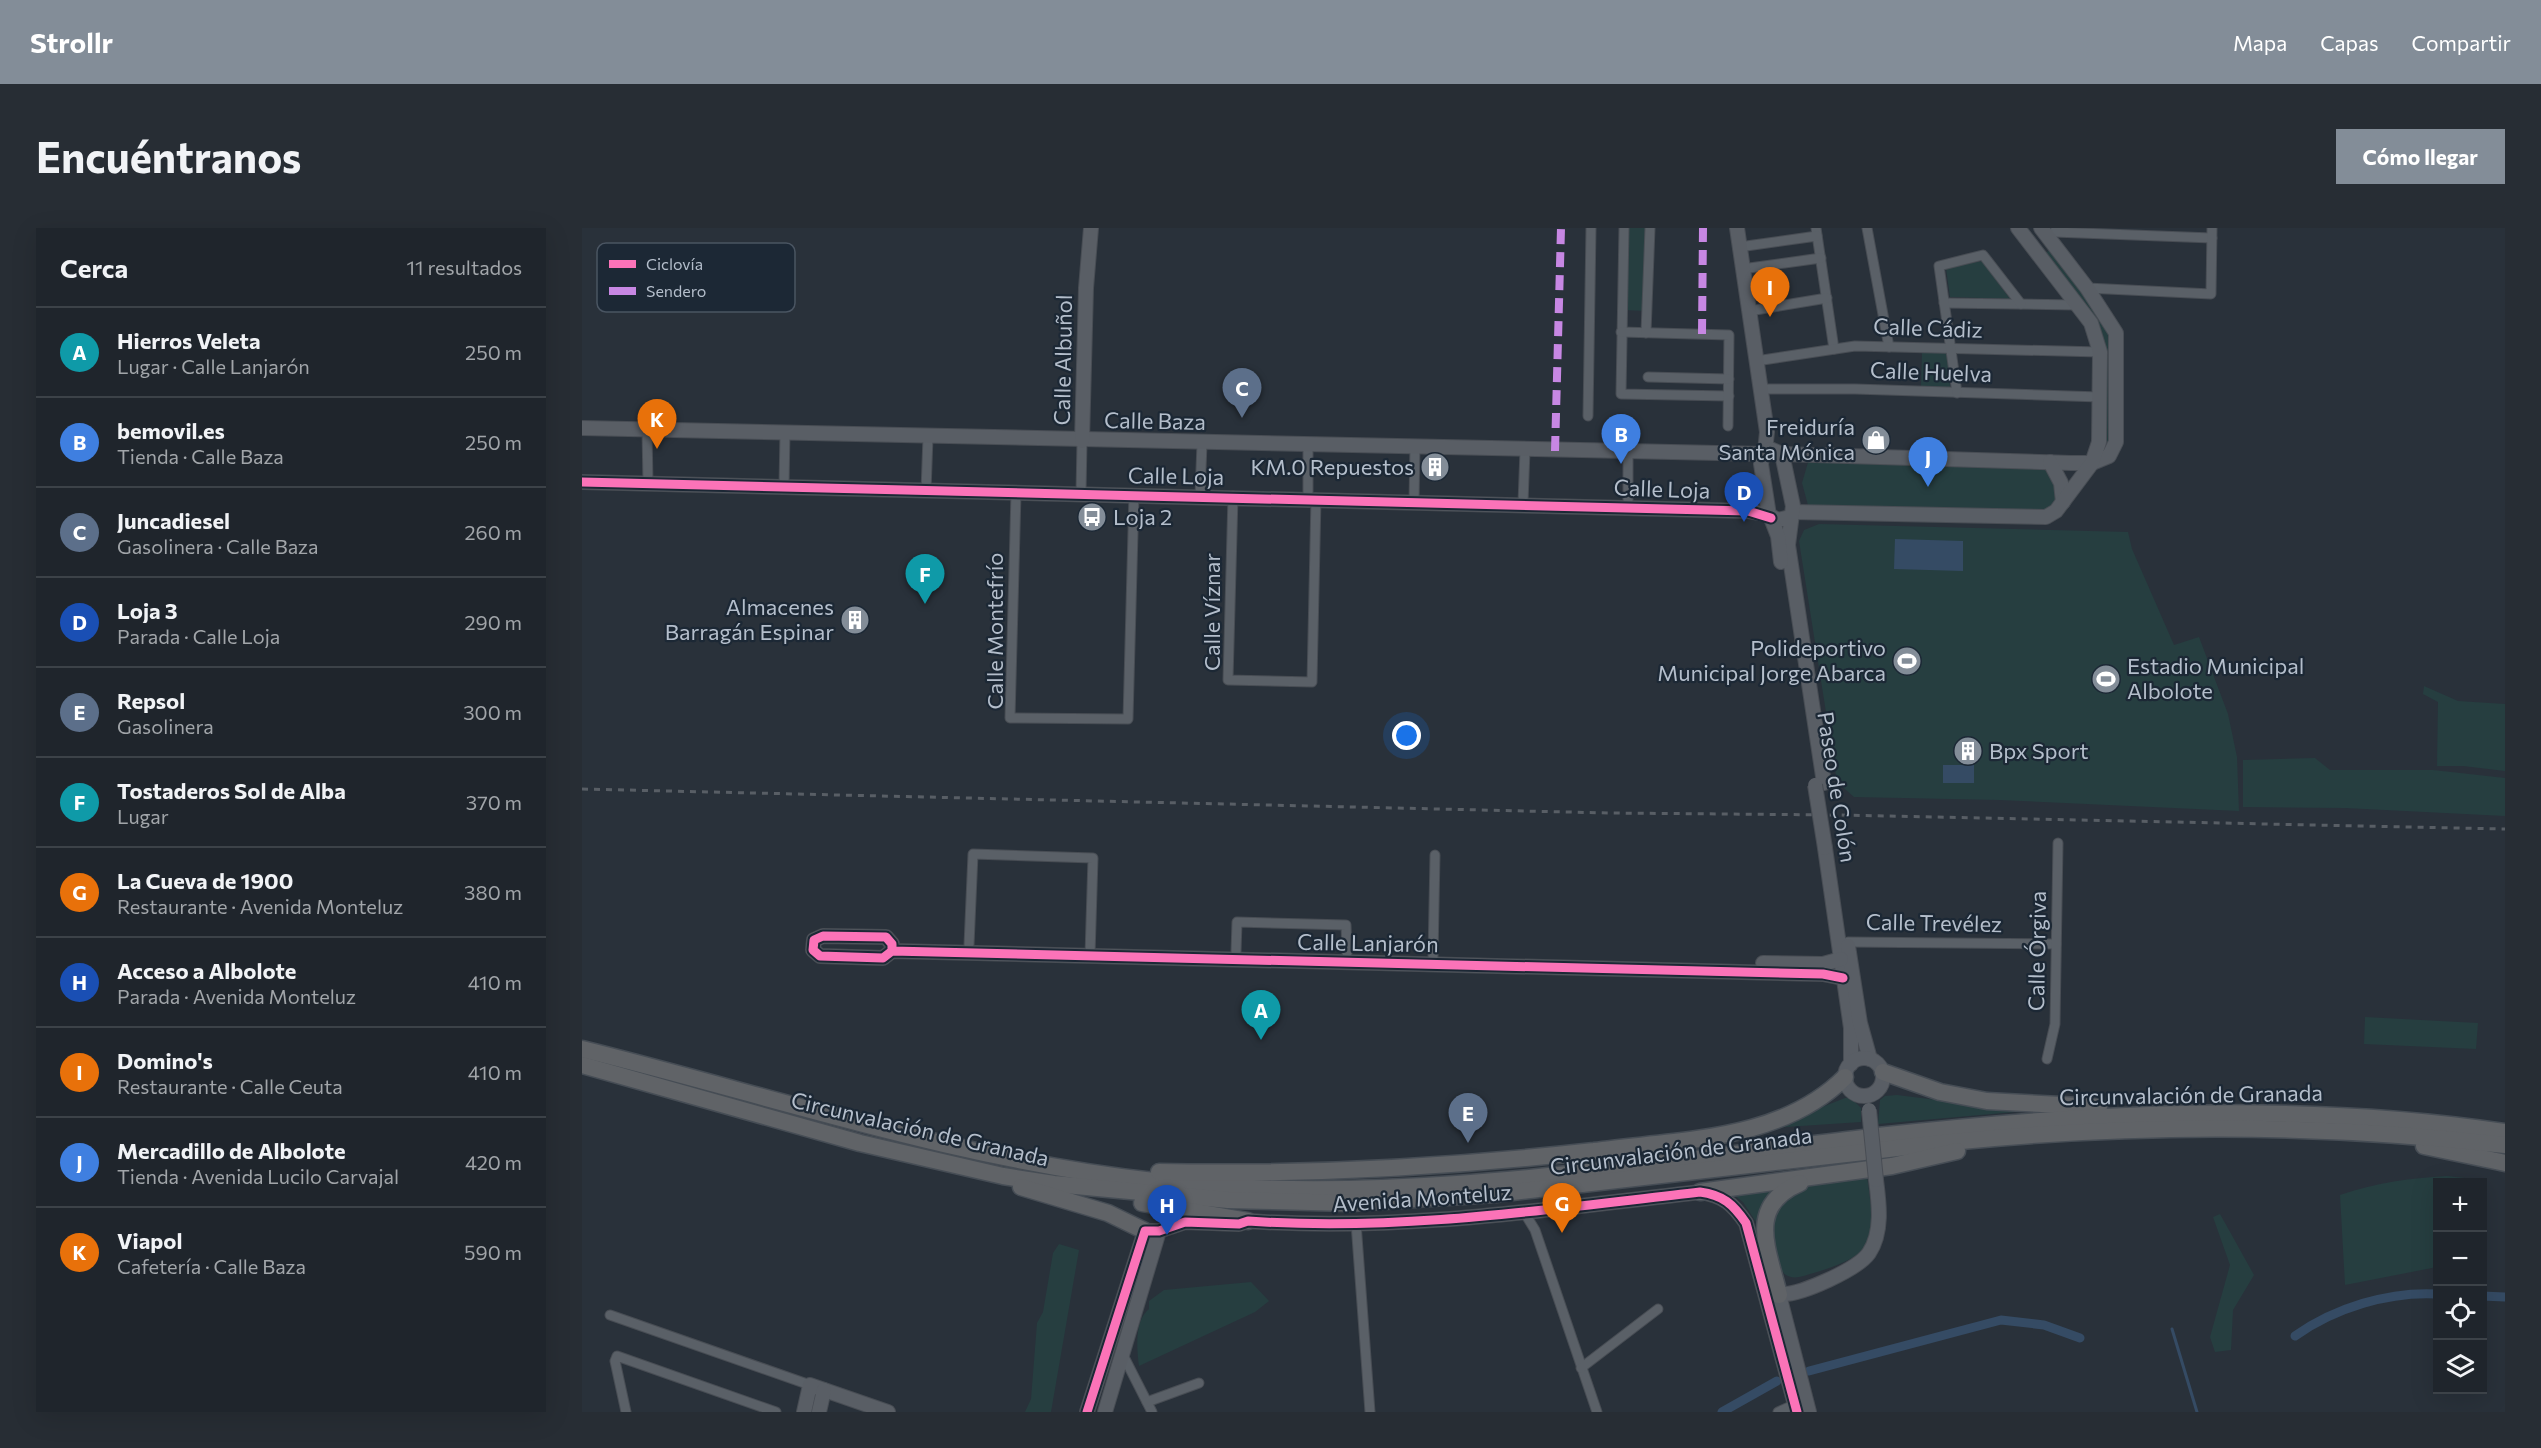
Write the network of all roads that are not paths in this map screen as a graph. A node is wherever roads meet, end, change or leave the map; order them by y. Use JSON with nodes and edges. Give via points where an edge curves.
{"nodes":[{"id":1,"x":1091,"y":228,"type":"edge"},
{"id":2,"x":1591,"y":228,"type":"edge"},
{"id":3,"x":1624,"y":228,"type":"edge"},
{"id":4,"x":1650,"y":228,"type":"edge"},
{"id":5,"x":1737,"y":228,"type":"edge"},
{"id":6,"x":1868,"y":228,"type":"edge"},
{"id":7,"x":2018,"y":228,"type":"edge"},
{"id":8,"x":2212,"y":228,"type":"edge"},
{"id":9,"x":2049,"y":231,"type":"edge"},
{"id":10,"x":2098,"y":231,"type":"edge"},
{"id":11,"x":1817,"y":232,"type":"edge"},
{"id":12,"x":2212,"y":238,"type":"junction"},
{"id":13,"x":1739,"y":247,"type":"junction"},
{"id":14,"x":2033,"y":248,"type":"junction"},
{"id":15,"x":1821,"y":258,"type":"junction"},
{"id":16,"x":1743,"y":269,"type":"junction"},
{"id":17,"x":2087,"y":288,"type":"junction"},
{"id":18,"x":1827,"y":298,"type":"junction"},
{"id":19,"x":1944,"y":303,"type":"junction"},
{"id":20,"x":2021,"y":304,"type":"junction"},
{"id":21,"x":2076,"y":305,"type":"junction"},
{"id":22,"x":1749,"y":311,"type":"junction"},
{"id":23,"x":1621,"y":332,"type":"junction"},
{"id":24,"x":1646,"y":333,"type":"junction"},
{"id":25,"x":1889,"y":347,"type":"junction"},
{"id":26,"x":1951,"y":348,"type":"junction"},
{"id":27,"x":1834,"y":349,"type":"junction"},
{"id":28,"x":2100,"y":352,"type":"junction"},
{"id":29,"x":1756,"y":361,"type":"junction"},
{"id":30,"x":1648,"y":377,"type":"dead end"},
{"id":31,"x":1729,"y":379,"type":"junction"},
{"id":32,"x":1760,"y":389,"type":"junction"},
{"id":33,"x":1957,"y":393,"type":"junction"},
{"id":34,"x":1728,"y":396,"type":"junction"},
{"id":35,"x":2100,"y":397,"type":"junction"},
{"id":36,"x":1588,"y":416,"type":"dead end"},
{"id":37,"x":1728,"y":426,"type":"dead end"},
{"id":38,"x":582,"y":428,"type":"edge"},
{"id":39,"x":647,"y":430,"type":"junction"},
{"id":40,"x":785,"y":432,"type":"junction"},
{"id":41,"x":928,"y":437,"type":"junction"},
{"id":42,"x":1082,"y":441,"type":"junction"},
{"id":43,"x":1202,"y":443,"type":"junction"},
{"id":44,"x":1308,"y":444,"type":"junction"},
{"id":45,"x":1415,"y":446,"type":"junction"},
{"id":46,"x":1525,"y":450,"type":"junction"},
{"id":47,"x":1772,"y":452,"type":"junction"},
{"id":48,"x":1628,"y":453,"type":"junction"},
{"id":49,"x":2050,"y":462,"type":"junction"},
{"id":50,"x":2092,"y":463,"type":"junction"},
{"id":51,"x":582,"y":482,"type":"edge"},
{"id":52,"x":648,"y":484,"type":"junction"},
{"id":53,"x":784,"y":486,"type":"junction"},
{"id":54,"x":926,"y":491,"type":"junction"},
{"id":55,"x":1016,"y":493,"type":"junction"},
{"id":56,"x":1081,"y":493,"type":"junction"},
{"id":57,"x":1134,"y":494,"type":"junction"},
{"id":58,"x":1200,"y":496,"type":"junction"},
{"id":59,"x":1233,"y":496,"type":"junction"},
{"id":60,"x":1312,"y":498,"type":"junction"},
{"id":61,"x":1414,"y":502,"type":"junction"},
{"id":62,"x":2063,"y":502,"type":"junction"},
{"id":63,"x":1523,"y":503,"type":"junction"},
{"id":64,"x":1628,"y":508,"type":"junction"},
{"id":65,"x":1792,"y":514,"type":"junction"},
{"id":66,"x":1770,"y":516,"type":"junction"},
{"id":67,"x":1820,"y":784,"type":"junction"},
{"id":68,"x":2058,"y":843,"type":"dead end"},
{"id":69,"x":1829,"y":847,"type":"junction"},
{"id":70,"x":1435,"y":855,"type":"dead end"},
{"id":71,"x":1848,"y":942,"type":"junction"},
{"id":72,"x":2056,"y":944,"type":"junction"},
{"id":73,"x":969,"y":945,"type":"junction"},
{"id":74,"x":892,"y":947,"type":"junction"},
{"id":75,"x":1090,"y":952,"type":"junction"},
{"id":76,"x":1236,"y":952,"type":"junction"},
{"id":77,"x":1347,"y":953,"type":"junction"},
{"id":78,"x":1433,"y":957,"type":"junction"},
{"id":79,"x":1841,"y":958,"type":"junction"},
{"id":80,"x":1843,"y":978,"type":"junction"},
{"id":81,"x":582,"y":1049,"type":"edge"},
{"id":82,"x":1870,"y":1059,"type":"junction"},
{"id":83,"x":2047,"y":1059,"type":"dead end"},
{"id":84,"x":582,"y":1065,"type":"edge"},
{"id":85,"x":1848,"y":1070,"type":"junction"},
{"id":86,"x":582,"y":1072,"type":"edge"},
{"id":87,"x":1883,"y":1072,"type":"junction"},
{"id":88,"x":628,"y":1077,"type":"junction"},
{"id":89,"x":1868,"y":1102,"type":"junction"},
{"id":90,"x":2159,"y":1114,"type":"junction"},
{"id":91,"x":2505,"y":1124,"type":"edge"},
{"id":92,"x":2484,"y":1128,"type":"junction"},
{"id":93,"x":2088,"y":1131,"type":"junction"},
{"id":94,"x":2505,"y":1132,"type":"edge"},
{"id":95,"x":2382,"y":1134,"type":"junction"},
{"id":96,"x":1872,"y":1144,"type":"junction"},
{"id":97,"x":2505,"y":1145,"type":"edge"},
{"id":98,"x":2505,"y":1163,"type":"edge"},
{"id":99,"x":1083,"y":1172,"type":"junction"},
{"id":100,"x":1002,"y":1176,"type":"junction"},
{"id":101,"x":1809,"y":1179,"type":"junction"},
{"id":102,"x":1054,"y":1184,"type":"junction"},
{"id":103,"x":1700,"y":1192,"type":"junction"},
{"id":104,"x":1524,"y":1212,"type":"junction"},
{"id":105,"x":1248,"y":1221,"type":"junction"},
{"id":106,"x":1356,"y":1223,"type":"junction"},
{"id":107,"x":1152,"y":1231,"type":"junction"},
{"id":108,"x":1768,"y":1276,"type":"junction"},
{"id":109,"x":1786,"y":1289,"type":"junction"},
{"id":110,"x":1658,"y":1309,"type":"dead end"},
{"id":111,"x":1770,"y":1310,"type":"junction"},
{"id":112,"x":610,"y":1316,"type":"dead end"},
{"id":113,"x":1117,"y":1319,"type":"junction"},
{"id":114,"x":1133,"y":1323,"type":"junction"},
{"id":115,"x":1107,"y":1348,"type":"junction"},
{"id":116,"x":1123,"y":1354,"type":"junction"},
{"id":117,"x":1581,"y":1368,"type":"junction"},
{"id":118,"x":1200,"y":1383,"type":"dead end"},
{"id":119,"x":810,"y":1385,"type":"junction"},
{"id":120,"x":824,"y":1390,"type":"junction"},
{"id":121,"x":1147,"y":1402,"type":"junction"},
{"id":122,"x":1802,"y":1407,"type":"edge"},
{"id":123,"x":626,"y":1412,"type":"edge"},
{"id":124,"x":776,"y":1412,"type":"edge"},
{"id":125,"x":804,"y":1412,"type":"edge"},
{"id":126,"x":819,"y":1412,"type":"edge"},
{"id":127,"x":888,"y":1412,"type":"edge"},
{"id":128,"x":1087,"y":1412,"type":"edge"},
{"id":129,"x":1105,"y":1412,"type":"edge"},
{"id":130,"x":1152,"y":1412,"type":"edge"},
{"id":131,"x":1370,"y":1412,"type":"edge"},
{"id":132,"x":1596,"y":1412,"type":"edge"},
{"id":133,"x":1778,"y":1412,"type":"edge"}],
"edges":[{"from":1,"to":42,"type":"street","name":"Calle Albuñol"},
{"from":2,"to":36,"type":"street"},
{"from":3,"to":23,"type":"street"},
{"from":4,"to":24,"type":"street"},
{"from":5,"to":13,"type":"street"},
{"from":6,"to":25,"type":"street"},
{"from":7,"to":14,"type":"street"},
{"from":8,"to":12,"type":"street"},
{"from":9,"to":10,"type":"street"},
{"from":9,"to":14,"type":"street"},
{"from":9,"to":17,"type":"street"},
{"from":10,"to":12,"type":"street"},
{"from":11,"to":13,"type":"street"},
{"from":11,"to":15,"type":"street"},
{"from":12,"to":17,"type":"street","via":[[2211,294]]},
{"from":13,"to":16,"type":"street"},
{"from":14,"to":21,"type":"street"},
{"from":15,"to":16,"type":"street"},
{"from":15,"to":18,"type":"street"},
{"from":16,"to":22,"type":"street"},
{"from":17,"to":50,"type":"street","via":[[2108,318],[2118,345],[2116,442],[2109,456]]},
{"from":18,"to":22,"type":"street"},
{"from":18,"to":27,"type":"street"},
{"from":19,"to":20,"type":"street"},
{"from":19,"to":20,"type":"street","via":[[1939,266],[1983,255]]},
{"from":19,"to":26,"type":"street"},
{"from":20,"to":21,"type":"street"},
{"from":21,"to":28,"type":"street","via":[[2096,332]]},
{"from":22,"to":29,"type":"street"},
{"from":23,"to":24,"type":"street"},
{"from":23,"to":34,"type":"street","via":[[1621,394]]},
{"from":24,"to":31,"type":"street","via":[[1729,335]]},
{"from":25,"to":26,"type":"street","name":"Calle Cádiz"},
{"from":25,"to":27,"type":"street","name":"Calle Cádiz"},
{"from":26,"to":28,"type":"street","name":"Calle Cádiz"},
{"from":26,"to":33,"type":"street"},
{"from":27,"to":29,"type":"street","name":"Calle Cádiz"},
{"from":28,"to":35,"type":"street"},
{"from":29,"to":32,"type":"street"},
{"from":30,"to":31,"type":"street"},
{"from":31,"to":34,"type":"street"},
{"from":32,"to":33,"type":"street","name":"Calle Huelva"},
{"from":32,"to":47,"type":"street"},
{"from":33,"to":35,"type":"street","name":"Calle Huelva"},
{"from":34,"to":37,"type":"street"},
{"from":35,"to":50,"type":"street","via":[[2099,442]]},
{"from":38,"to":39,"type":"street","name":"Calle Baza"},
{"from":39,"to":40,"type":"street","name":"Calle Baza"},
{"from":39,"to":52,"type":"street"},
{"from":40,"to":41,"type":"street","name":"Calle Baza"},
{"from":40,"to":53,"type":"street"},
{"from":41,"to":42,"type":"street","name":"Calle Baza"},
{"from":41,"to":54,"type":"street"},
{"from":42,"to":43,"type":"street","name":"Calle Baza"},
{"from":42,"to":56,"type":"street","name":"Calle Albuñol"},
{"from":43,"to":44,"type":"street","name":"Calle Baza"},
{"from":43,"to":58,"type":"street"},
{"from":44,"to":45,"type":"street","name":"Calle Baza"},
{"from":44,"to":60,"type":"street"},
{"from":45,"to":46,"type":"street","name":"Calle Baza"},
{"from":45,"to":61,"type":"street"},
{"from":46,"to":48,"type":"street","name":"Calle Baza"},
{"from":46,"to":63,"type":"street"},
{"from":47,"to":48,"type":"street","name":"Calle Baza"},
{"from":47,"to":49,"type":"street","name":"Calle Baza"},
{"from":47,"to":65,"type":"street","name":"Paseo de Colón"},
{"from":47,"to":66,"type":"street","name":"Paseo de Colón","via":[[1761,464]]},
{"from":48,"to":64,"type":"street"},
{"from":49,"to":50,"type":"street","name":"Calle Baza"},
{"from":49,"to":62,"type":"street","via":[[2061,483]]},
{"from":50,"to":62,"type":"street","name":"Calle Loja"},
{"from":51,"to":52,"type":"street","name":"Calle Loja"},
{"from":52,"to":53,"type":"street","name":"Calle Loja"},
{"from":53,"to":54,"type":"street","name":"Calle Loja"},
{"from":54,"to":55,"type":"street","name":"Calle Loja"},
{"from":55,"to":56,"type":"street","name":"Calle Loja"},
{"from":55,"to":57,"type":"street","name":"Calle Montefrío","via":[[1010,718],[1128,719]]},
{"from":56,"to":57,"type":"street","name":"Calle Loja"},
{"from":57,"to":58,"type":"street","name":"Calle Loja"},
{"from":58,"to":59,"type":"street","name":"Calle Loja"},
{"from":59,"to":60,"type":"street","name":"Calle Loja"},
{"from":59,"to":60,"type":"street","name":"Calle Víznar","via":[[1228,680],[1312,682]]},
{"from":60,"to":61,"type":"street","name":"Calle Loja"},
{"from":61,"to":63,"type":"street","name":"Calle Loja"},
{"from":62,"to":65,"type":"street","name":"Calle Loja","via":[[2046,518]]},
{"from":63,"to":64,"type":"street","name":"Calle Loja"},
{"from":64,"to":66,"type":"street","name":"Calle Loja","via":[[1749,511]]},
{"from":65,"to":66,"type":"street","name":"Calle Loja","via":[[1778,520]]},
{"from":65,"to":67,"type":"street","name":"Paseo de Colón","via":[[1788,545]]},
{"from":66,"to":67,"type":"street","name":"Paseo de Colón","via":[[1778,536]]},
{"from":67,"to":69,"type":"street","name":"Paseo de Colón","bridge":true},
{"from":68,"to":72,"type":"street","name":"Calle Órgiva"},
{"from":69,"to":71,"type":"street","name":"Paseo de Colón"},
{"from":69,"to":79,"type":"street","name":"Paseo de Colón"},
{"from":70,"to":78,"type":"street"},
{"from":71,"to":72,"type":"street","name":"Calle Trevélez"},
{"from":71,"to":82,"type":"street","name":"Paseo de Colón","via":[[1860,1023]]},
{"from":72,"to":83,"type":"street","name":"Calle Órgiva","via":[[2055,1024]]},
{"from":73,"to":74,"type":"street","name":"Calle Lanjarón"},
{"from":73,"to":75,"type":"street","name":"Calle Lanjarón"},
{"from":73,"to":75,"type":"street","via":[[973,854],[1093,858]]},
{"from":74,"to":74,"type":"street","name":"Calle Lanjarón","via":[[886,937],[823,936],[814,940],[813,950],[820,956],[883,958]]},
{"from":74,"to":75,"type":"street","name":"Calle Lanjarón"},
{"from":75,"to":76,"type":"street","name":"Calle Lanjarón"},
{"from":75,"to":80,"type":"street","name":"Calle Lanjarón","via":[[1823,974]]},
{"from":76,"to":77,"type":"street","name":"Calle Lanjarón"},
{"from":76,"to":77,"type":"street","name":"Calle Lanjarón","via":[[1237,922],[1346,925]]},
{"from":77,"to":78,"type":"street","name":"Calle Lanjarón"},
{"from":78,"to":79,"type":"street","name":"Calle Lanjarón","via":[[1816,964]]},
{"from":79,"to":80,"type":"street","name":"Paseo de Colón"},
{"from":80,"to":85,"type":"street","name":"Paseo de Colón","via":[[1851,1028]]},
{"from":81,"to":99,"type":"highway","name":"Circunvalación de Granada","via":[[892,1132]]},
{"from":82,"to":85,"type":"street","via":[[1860,1058]]},
{"from":82,"to":87,"type":"street"},
{"from":84,"to":88,"type":"highway","name":"Circunvalación de Granada"},
{"from":85,"to":89,"type":"street","via":[[1850,1088]]},
{"from":85,"to":99,"type":"highway","via":[[1826,1096],[1782,1118],[1751,1128],[1665,1142],[1446,1166],[1173,1172],[1102,1168]]},
{"from":86,"to":88,"type":"highway","via":[[604,1078]]},
{"from":87,"to":89,"type":"street","via":[[1878,1090]]},
{"from":87,"to":90,"type":"highway","via":[[1940,1092],[1987,1101],[2139,1108]]},
{"from":88,"to":100,"type":"highway","name":"Circunvalación de Granada","via":[[860,1143]]},
{"from":89,"to":109,"type":"street","bridge":true,"via":[[1879,1221],[1869,1253],[1855,1267],[1817,1283]]},
{"from":90,"to":92,"type":"highway","name":"Circunvalación de Granada","via":[[2267,1112]]},
{"from":90,"to":96,"type":"highway","name":"Circunvalación de Granada","via":[[2039,1120]]},
{"from":91,"to":92,"type":"highway"},
{"from":92,"to":94,"type":"highway","name":"Circunvalación de Granada"},
{"from":93,"to":95,"type":"highway","name":"Circunvalación de Granada"},
{"from":93,"to":96,"type":"highway","name":"Circunvalación de Granada"},
{"from":93,"to":101,"type":"highway","via":[[2068,1139],[1985,1146]]},
{"from":95,"to":97,"type":"highway","name":"Circunvalación de Granada"},
{"from":95,"to":98,"type":"highway","via":[[2399,1143]]},
{"from":96,"to":99,"type":"highway","name":"Circunvalación de Granada","via":[[1400,1188],[1225,1187]]},
{"from":96,"to":102,"type":"highway","name":"Circunvalación de Granada","via":[[1572,1186],[1351,1203],[1228,1200]]},
{"from":100,"to":102,"type":"highway","name":"Circunvalación de Granada"},
{"from":100,"to":107,"type":"highway","via":[[1027,1190],[1108,1213]]},
{"from":101,"to":103,"type":"highway"},
{"from":101,"to":108,"type":"highway","via":[[1776,1197],[1764,1219]]},
{"from":102,"to":105,"type":"highway","via":[[1071,1192]]},
{"from":103,"to":104,"type":"street","name":"Avenida Monteluz"},
{"from":103,"to":108,"type":"street","name":"Avenida Monteluz","via":[[1716,1194],[1736,1208]]},
{"from":104,"to":106,"type":"street","name":"Avenida Monteluz"},
{"from":104,"to":117,"type":"street","via":[[1535,1230]]},
{"from":105,"to":106,"type":"street","name":"Avenida Monteluz"},
{"from":105,"to":107,"type":"street","name":"Avenida Monteluz","via":[[1185,1222]]},
{"from":106,"to":131,"type":"street"},
{"from":107,"to":113,"type":"street"},
{"from":107,"to":114,"type":"street"},
{"from":108,"to":109,"type":"highway"},
{"from":108,"to":111,"type":"street","name":"Avenida Monteluz","via":[[1763,1287]]},
{"from":109,"to":111,"type":"street"},
{"from":109,"to":122,"type":"street"},
{"from":110,"to":117,"type":"street"},
{"from":111,"to":122,"type":"street","name":"Avenida Monteluz"},
{"from":112,"to":119,"type":"street"},
{"from":113,"to":114,"type":"street"},
{"from":113,"to":115,"type":"street"},
{"from":114,"to":116,"type":"street"},
{"from":115,"to":116,"type":"street"},
{"from":115,"to":128,"type":"street"},
{"from":116,"to":121,"type":"street"},
{"from":116,"to":129,"type":"street"},
{"from":117,"to":132,"type":"street"},
{"from":118,"to":121,"type":"street"},
{"from":119,"to":120,"type":"street"},
{"from":119,"to":125,"type":"street"},
{"from":120,"to":126,"type":"street"},
{"from":120,"to":127,"type":"street"},
{"from":121,"to":130,"type":"street"},
{"from":122,"to":133,"type":"street"},
{"from":123,"to":124,"type":"street","via":[[617,1356]]}]}
